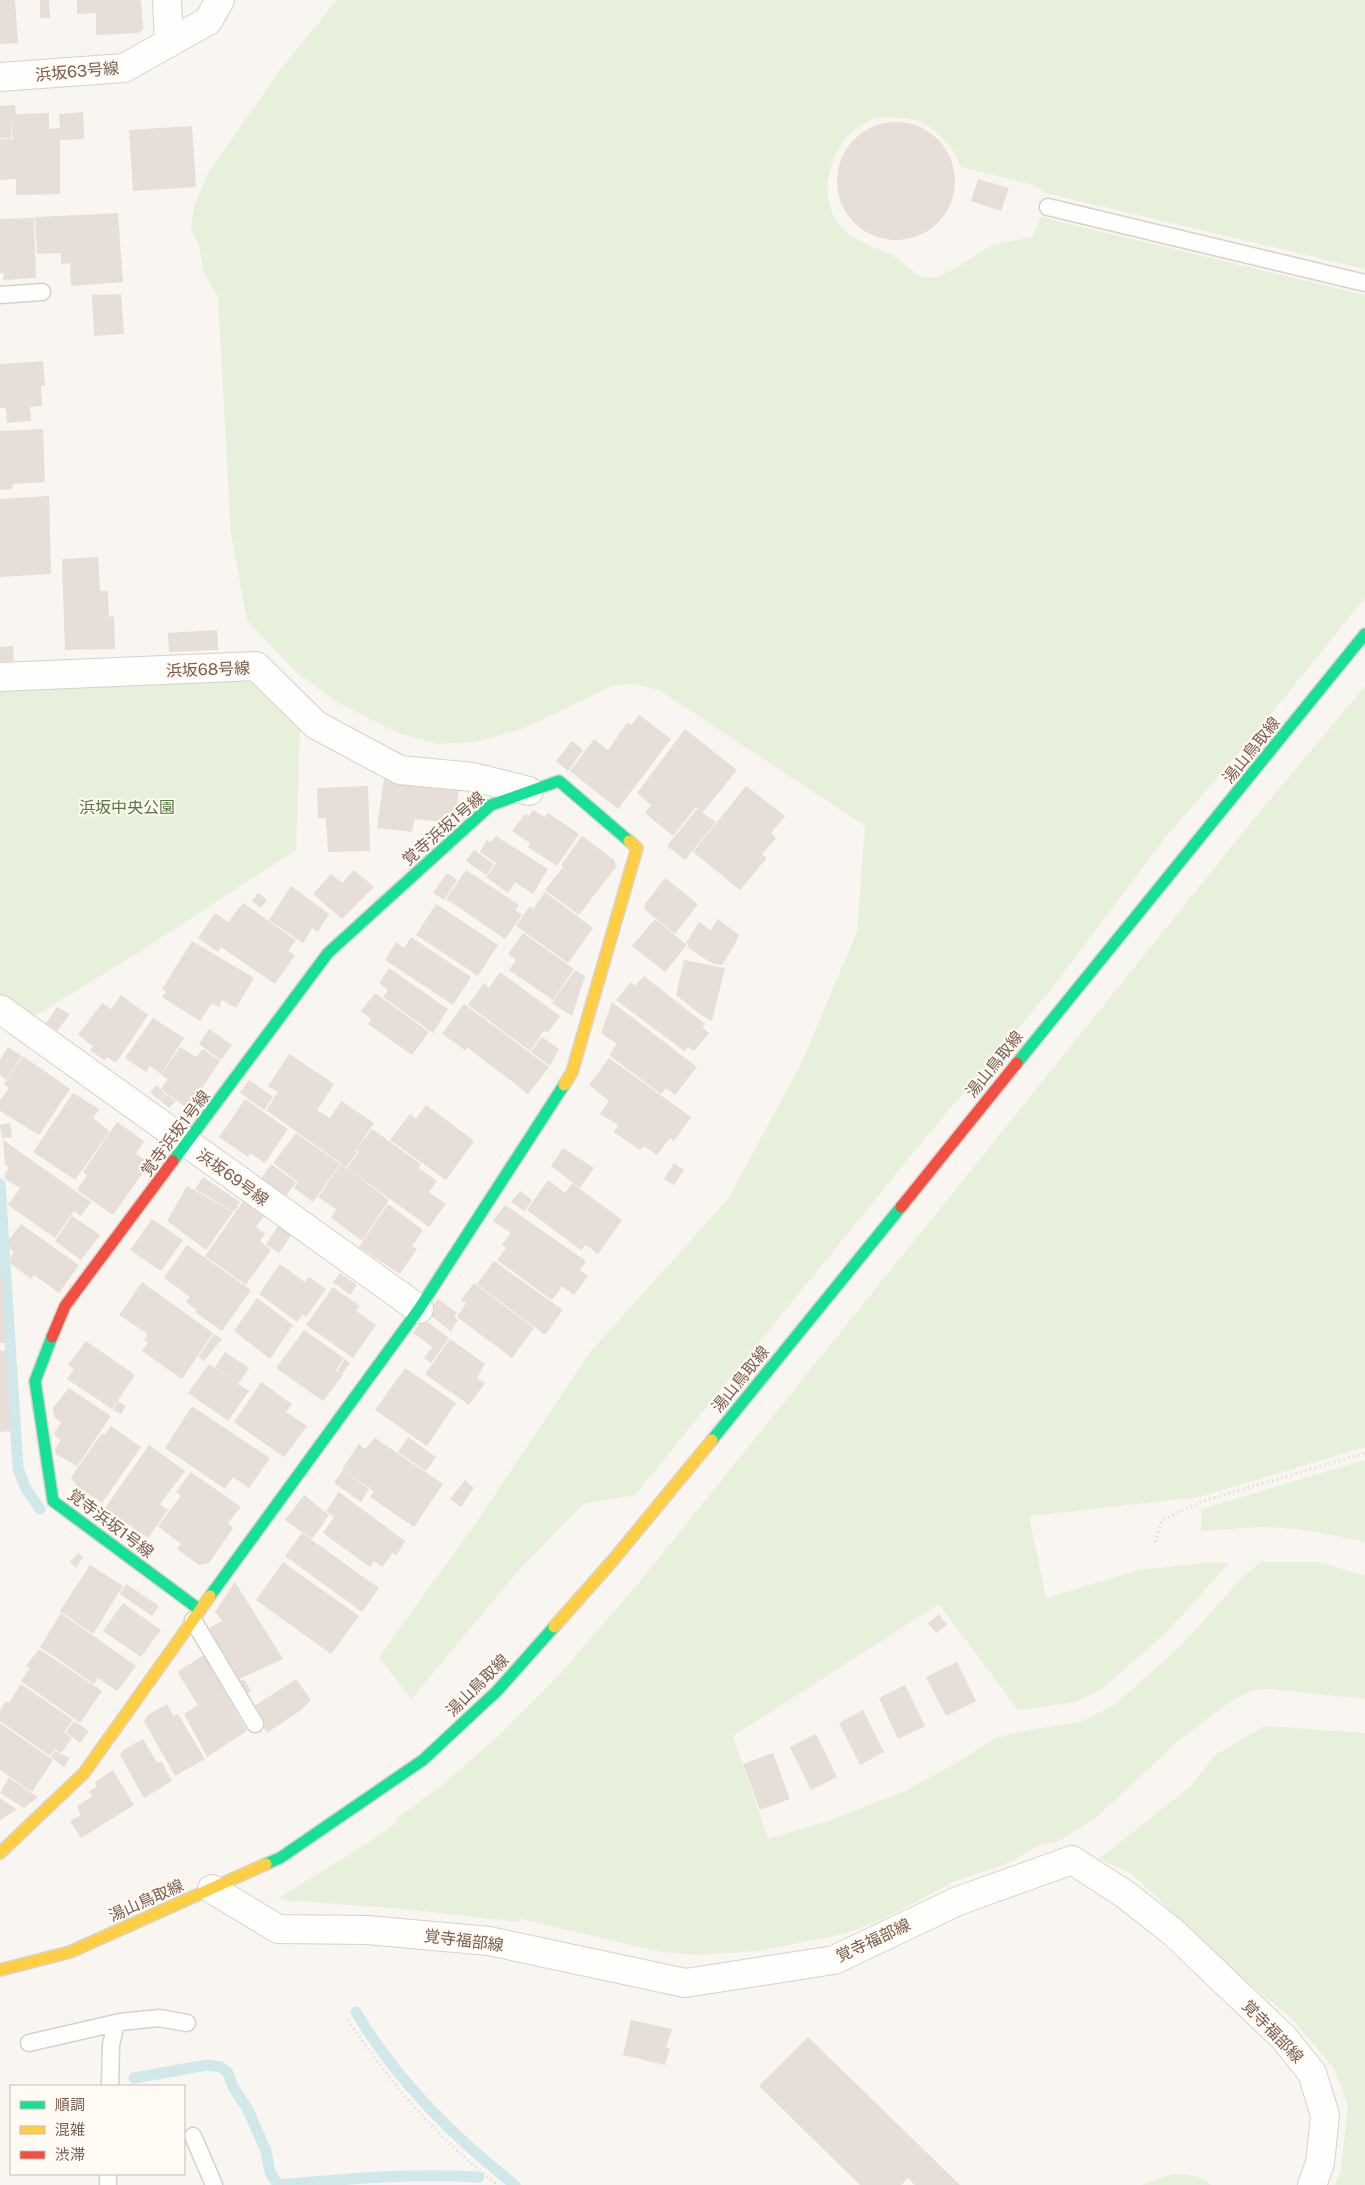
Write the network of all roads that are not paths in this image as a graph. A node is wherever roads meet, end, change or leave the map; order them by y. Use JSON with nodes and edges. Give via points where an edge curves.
{"nodes":[{"id":1,"x":166,"y":0,"type":"edge"},
{"id":2,"x":220,"y":0,"type":"edge"},
{"id":3,"x":169,"y":43,"type":"junction"},
{"id":4,"x":0,"y":77,"type":"edge"},
{"id":5,"x":1048,"y":207,"type":"dead end"},
{"id":6,"x":1365,"y":283,"type":"edge"},
{"id":7,"x":42,"y":292,"type":"dead end"},
{"id":8,"x":0,"y":295,"type":"edge"},
{"id":9,"x":1365,"y":634,"type":"edge"},
{"id":10,"x":0,"y":677,"type":"edge"},
{"id":11,"x":529,"y":791,"type":"junction"},
{"id":12,"x":0,"y":1009,"type":"edge"},
{"id":13,"x":187,"y":1144,"type":"junction"},
{"id":14,"x":418,"y":1309,"type":"junction"},
{"id":15,"x":196,"y":1615,"type":"junction"},
{"id":16,"x":255,"y":1724,"type":"dead end"},
{"id":17,"x":0,"y":1853,"type":"edge"},
{"id":18,"x":212,"y":1889,"type":"junction"},
{"id":19,"x":0,"y":1970,"type":"edge"},
{"id":20,"x":116,"y":2022,"type":"junction"},
{"id":21,"x":187,"y":2023,"type":"dead end"},
{"id":22,"x":29,"y":2043,"type":"dead end"},
{"id":23,"x":110,"y":2085,"type":"edge"},
{"id":24,"x":193,"y":2136,"type":"dead end"},
{"id":25,"x":214,"y":2185,"type":"edge"},
{"id":26,"x":1312,"y":2185,"type":"edge"}],
"edges":[{"from":1,"to":3,"type":"street"},
{"from":2,"to":3,"type":"street","name":"浜坂63号線","via":[[208,21]]},
{"from":3,"to":4,"type":"street","name":"浜坂63号線","via":[[124,68]]},
{"from":5,"to":6,"type":"lane"},
{"from":7,"to":8,"type":"lane"},
{"from":9,"to":18,"type":"street","name":"湯山鳥取線","via":[[692,1465],[614,1559],[496,1691],[424,1760],[280,1858]]},
{"from":10,"to":11,"type":"street","name":"浜坂68号線","via":[[256,666],[316,725],[400,770],[473,777]]},
{"from":11,"to":13,"type":"street","name":"覚寺浜坂1号線","via":[[492,804],[328,953]]},
{"from":11,"to":14,"type":"street","name":"覚寺浜坂1号線","via":[[559,781],[637,848],[572,1072]]},
{"from":12,"to":13,"type":"street","name":"浜坂69号線"},
{"from":13,"to":14,"type":"street","name":"浜坂69号線"},
{"from":13,"to":15,"type":"street","name":"覚寺浜坂1号線","via":[[65,1306],[35,1381],[53,1501]]},
{"from":14,"to":15,"type":"street","name":"覚寺浜坂1号線"},
{"from":15,"to":16,"type":"lane"},
{"from":15,"to":17,"type":"street","name":"覚寺浜坂1号線","via":[[84,1773]]},
{"from":18,"to":19,"type":"street","name":"湯山鳥取線","via":[[70,1952]]},
{"from":18,"to":26,"type":"street","name":"覚寺福部線","via":[[278,1929],[367,1930],[489,1941],[685,1983],[834,1960],[958,1901],[1072,1860],[1126,1895],[1174,1933],[1284,2038],[1312,2073],[1325,2115],[1320,2163]]},
{"from":20,"to":21,"type":"lane","via":[[159,2018]]},
{"from":20,"to":22,"type":"lane"},
{"from":20,"to":23,"type":"lane","via":[[111,2045]]},
{"from":24,"to":25,"type":"lane"}]}
